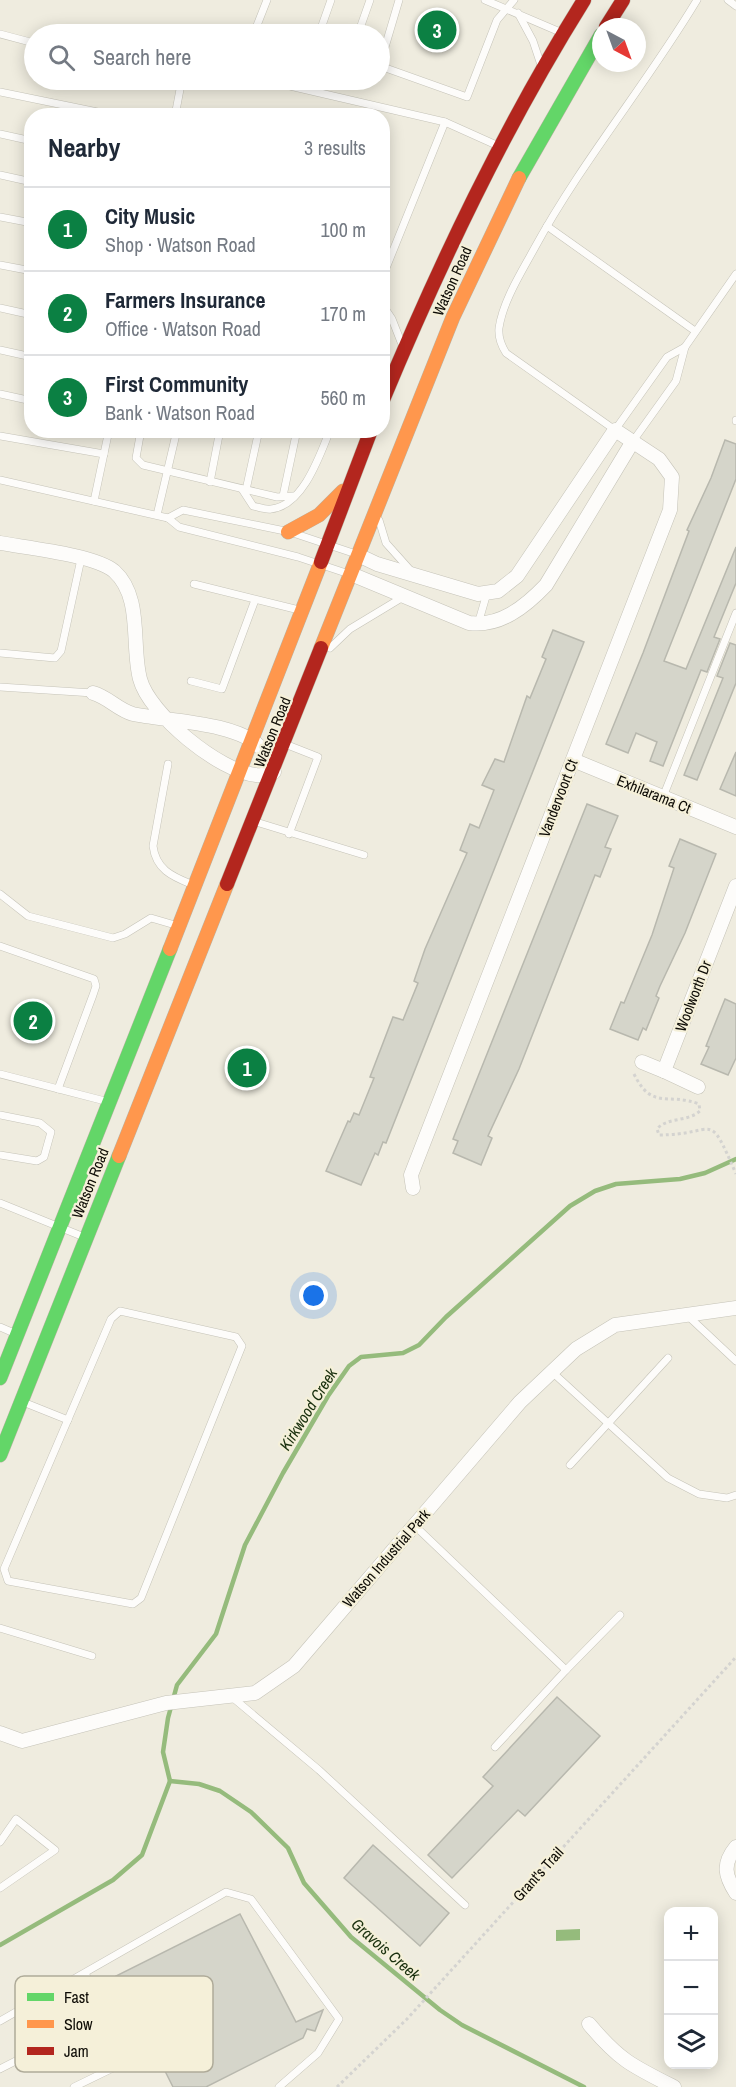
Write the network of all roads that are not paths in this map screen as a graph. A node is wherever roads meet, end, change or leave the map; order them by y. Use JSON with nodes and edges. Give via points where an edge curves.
{"nodes":[{"id":1,"x":267,"y":0,"type":"edge"},
{"id":2,"x":331,"y":0,"type":"edge"},
{"id":3,"x":370,"y":0,"type":"edge"},
{"id":4,"x":399,"y":0,"type":"edge"},
{"id":5,"x":485,"y":0,"type":"edge"},
{"id":6,"x":514,"y":0,"type":"edge"},
{"id":7,"x":584,"y":0,"type":"edge"},
{"id":8,"x":623,"y":0,"type":"edge"},
{"id":9,"x":697,"y":0,"type":"edge"},
{"id":10,"x":728,"y":0,"type":"edge"},
{"id":11,"x":736,"y":6,"type":"edge"},
{"id":12,"x":506,"y":9,"type":"junction"},
{"id":13,"x":518,"y":13,"type":"junction"},
{"id":14,"x":612,"y":18,"type":"edge"},
{"id":15,"x":258,"y":24,"type":"edge"},
{"id":16,"x":323,"y":24,"type":"edge"},
{"id":17,"x":362,"y":24,"type":"edge"},
{"id":18,"x":390,"y":31,"type":"edge"},
{"id":19,"x":562,"y":33,"type":"junction"},
{"id":20,"x":0,"y":34,"type":"edge"},
{"id":21,"x":24,"y":40,"type":"edge"},
{"id":22,"x":592,"y":50,"type":"edge"},
{"id":23,"x":541,"y":68,"type":"junction"},
{"id":24,"x":390,"y":69,"type":"edge"},
{"id":25,"x":572,"y":83,"type":"junction"},
{"id":26,"x":180,"y":90,"type":"edge"},
{"id":27,"x":307,"y":90,"type":"edge"},
{"id":28,"x":0,"y":92,"type":"edge"},
{"id":29,"x":78,"y":108,"type":"edge"},
{"id":30,"x":176,"y":108,"type":"edge"},
{"id":31,"x":385,"y":108,"type":"edge"},
{"id":32,"x":390,"y":109,"type":"edge"},
{"id":33,"x":445,"y":122,"type":"junction"},
{"id":34,"x":0,"y":134,"type":"edge"},
{"id":35,"x":24,"y":139,"type":"edge"},
{"id":36,"x":498,"y":146,"type":"junction"},
{"id":37,"x":0,"y":176,"type":"edge"},
{"id":38,"x":24,"y":180,"type":"edge"},
{"id":39,"x":0,"y":217,"type":"edge"},
{"id":40,"x":24,"y":222,"type":"edge"},
{"id":41,"x":547,"y":226,"type":"junction"},
{"id":42,"x":390,"y":258,"type":"edge"},
{"id":43,"x":0,"y":265,"type":"edge"},
{"id":44,"x":24,"y":270,"type":"edge"},
{"id":45,"x":736,"y":274,"type":"edge"},
{"id":46,"x":0,"y":308,"type":"edge"},
{"id":47,"x":24,"y":313,"type":"edge"},
{"id":48,"x":390,"y":317,"type":"edge"},
{"id":49,"x":695,"y":331,"type":"junction"},
{"id":50,"x":685,"y":347,"type":"junction"},
{"id":51,"x":0,"y":350,"type":"edge"},
{"id":52,"x":404,"y":350,"type":"junction"},
{"id":53,"x":24,"y":355,"type":"edge"},
{"id":54,"x":390,"y":383,"type":"edge"},
{"id":55,"x":0,"y":394,"type":"edge"},
{"id":56,"x":24,"y":399,"type":"edge"},
{"id":57,"x":615,"y":430,"type":"junction"},
{"id":58,"x":0,"y":436,"type":"edge"},
{"id":59,"x":107,"y":438,"type":"edge"},
{"id":60,"x":140,"y":438,"type":"edge"},
{"id":61,"x":175,"y":438,"type":"edge"},
{"id":62,"x":218,"y":438,"type":"edge"},
{"id":63,"x":257,"y":438,"type":"edge"},
{"id":64,"x":295,"y":438,"type":"edge"},
{"id":65,"x":326,"y":438,"type":"edge"},
{"id":66,"x":368,"y":438,"type":"edge"},
{"id":67,"x":633,"y":441,"type":"junction"},
{"id":68,"x":104,"y":454,"type":"junction"},
{"id":69,"x":168,"y":472,"type":"junction"},
{"id":70,"x":0,"y":480,"type":"edge"},
{"id":71,"x":210,"y":482,"type":"junction"},
{"id":72,"x":351,"y":483,"type":"junction"},
{"id":73,"x":244,"y":489,"type":"junction"},
{"id":74,"x":284,"y":496,"type":"junction"},
{"id":75,"x":293,"y":496,"type":"junction"},
{"id":76,"x":94,"y":501,"type":"junction"},
{"id":77,"x":377,"y":510,"type":"junction"},
{"id":78,"x":157,"y":515,"type":"junction"},
{"id":79,"x":168,"y":518,"type":"junction"},
{"id":80,"x":288,"y":532,"type":"junction"},
{"id":81,"x":0,"y":543,"type":"edge"},
{"id":82,"x":327,"y":544,"type":"junction"},
{"id":83,"x":358,"y":555,"type":"junction"},
{"id":84,"x":81,"y":559,"type":"junction"},
{"id":85,"x":320,"y":563,"type":"junction"},
{"id":86,"x":412,"y":573,"type":"junction"},
{"id":87,"x":351,"y":574,"type":"junction"},
{"id":88,"x":194,"y":584,"type":"dead end"},
{"id":89,"x":487,"y":593,"type":"junction"},
{"id":90,"x":403,"y":597,"type":"junction"},
{"id":91,"x":255,"y":600,"type":"junction"},
{"id":92,"x":301,"y":611,"type":"junction"},
{"id":93,"x":736,"y":613,"type":"edge"},
{"id":94,"x":478,"y":624,"type":"junction"},
{"id":95,"x":0,"y":653,"type":"edge"},
{"id":96,"x":319,"y":658,"type":"junction"},
{"id":97,"x":191,"y":681,"type":"dead end"},
{"id":98,"x":0,"y":687,"type":"edge"},
{"id":99,"x":93,"y":693,"type":"joint"},
{"id":100,"x":163,"y":716,"type":"junction"},
{"id":101,"x":252,"y":741,"type":"junction"},
{"id":102,"x":285,"y":744,"type":"junction"},
{"id":103,"x":573,"y":760,"type":"junction"},
{"id":104,"x":168,"y":764,"type":"dead end"},
{"id":105,"x":241,"y":771,"type":"junction"},
{"id":106,"x":274,"y":772,"type":"junction"},
{"id":107,"x":663,"y":797,"type":"junction"},
{"id":108,"x":254,"y":821,"type":"junction"},
{"id":109,"x":736,"y":827,"type":"edge"},
{"id":110,"x":289,"y":834,"type":"junction"},
{"id":111,"x":364,"y":855,"type":"dead end"},
{"id":112,"x":193,"y":885,"type":"junction"},
{"id":113,"x":736,"y":886,"type":"edge"},
{"id":114,"x":0,"y":894,"type":"edge"},
{"id":115,"x":177,"y":925,"type":"junction"},
{"id":116,"x":0,"y":946,"type":"edge"},
{"id":117,"x":642,"y":1062,"type":"road end"},
{"id":118,"x":664,"y":1071,"type":"junction"},
{"id":119,"x":0,"y":1074,"type":"edge"},
{"id":120,"x":698,"y":1087,"type":"dead end"},
{"id":121,"x":58,"y":1089,"type":"junction"},
{"id":122,"x":108,"y":1102,"type":"junction"},
{"id":123,"x":0,"y":1115,"type":"edge"},
{"id":124,"x":0,"y":1155,"type":"edge"},
{"id":125,"x":413,"y":1188,"type":"dead end"},
{"id":126,"x":0,"y":1203,"type":"edge"},
{"id":127,"x":59,"y":1227,"type":"junction"},
{"id":128,"x":86,"y":1238,"type":"junction"},
{"id":129,"x":736,"y":1308,"type":"edge"},
{"id":130,"x":686,"y":1314,"type":"junction"},
{"id":131,"x":0,"y":1327,"type":"edge"},
{"id":132,"x":17,"y":1334,"type":"junction"},
{"id":133,"x":668,"y":1358,"type":"dead end"},
{"id":134,"x":736,"y":1361,"type":"edge"},
{"id":135,"x":551,"y":1371,"type":"junction"},
{"id":136,"x":0,"y":1378,"type":"edge"},
{"id":137,"x":21,"y":1401,"type":"junction"},
{"id":138,"x":68,"y":1420,"type":"junction"},
{"id":139,"x":609,"y":1423,"type":"junction"},
{"id":140,"x":0,"y":1455,"type":"edge"},
{"id":141,"x":570,"y":1465,"type":"dead end"},
{"id":142,"x":736,"y":1495,"type":"edge"},
{"id":143,"x":414,"y":1526,"type":"junction"},
{"id":144,"x":0,"y":1578,"type":"edge"},
{"id":145,"x":8,"y":1581,"type":"junction"},
{"id":146,"x":620,"y":1615,"type":"dead end"},
{"id":147,"x":0,"y":1628,"type":"edge"},
{"id":148,"x":92,"y":1656,"type":"dead end"},
{"id":149,"x":566,"y":1670,"type":"junction"},
{"id":150,"x":230,"y":1695,"type":"junction"},
{"id":151,"x":0,"y":1733,"type":"edge"},
{"id":152,"x":495,"y":1747,"type":"dead end"},
{"id":153,"x":0,"y":1842,"type":"edge"},
{"id":154,"x":736,"y":1846,"type":"edge"},
{"id":155,"x":0,"y":1888,"type":"edge"},
{"id":156,"x":736,"y":1893,"type":"edge"},
{"id":157,"x":465,"y":1905,"type":"dead end"},
{"id":158,"x":84,"y":1974,"type":"joint"},
{"id":159,"x":80,"y":1976,"type":"edge"},
{"id":160,"x":15,"y":2013,"type":"edge"},
{"id":161,"x":0,"y":2021,"type":"edge"},
{"id":162,"x":589,"y":2024,"type":"dead end"},
{"id":163,"x":15,"y":2061,"type":"edge"},
{"id":164,"x":0,"y":2069,"type":"edge"},
{"id":165,"x":105,"y":2072,"type":"edge"},
{"id":166,"x":74,"y":2087,"type":"edge"},
{"id":167,"x":279,"y":2087,"type":"edge"},
{"id":168,"x":674,"y":2087,"type":"edge"}],
"edges":[{"from":1,"to":15,"type":"lane"},
{"from":2,"to":16,"type":"lane"},
{"from":3,"to":17,"type":"lane"},
{"from":4,"to":18,"type":"lane"},
{"from":5,"to":12,"type":"lane"},
{"from":6,"to":12,"type":"lane"},
{"from":7,"to":19,"type":"main road","name":"Watson Road"},
{"from":8,"to":14,"type":"main road"},
{"from":9,"to":41,"type":"lane","via":[[568,188]]},
{"from":10,"to":11,"type":"lane"},
{"from":12,"to":13,"type":"lane"},
{"from":12,"to":24,"type":"lane","via":[[497,20],[466,97]]},
{"from":13,"to":19,"type":"lane"},
{"from":13,"to":23,"type":"lane","via":[[533,40]]},
{"from":19,"to":23,"type":"main road","name":"Watson Road"},
{"from":19,"to":25,"type":"main road","via":[[571,56]]},
{"from":20,"to":21,"type":"lane"},
{"from":22,"to":25,"type":"main road","name":"Watson Road"},
{"from":23,"to":36,"type":"main road","name":"Watson Road"},
{"from":25,"to":77,"type":"main road","name":"Watson Road","via":[[522,172],[476,267]]},
{"from":26,"to":30,"type":"lane"},
{"from":27,"to":31,"type":"lane"},
{"from":28,"to":29,"type":"lane"},
{"from":32,"to":33,"type":"lane"},
{"from":33,"to":36,"type":"lane"},
{"from":33,"to":42,"type":"lane"},
{"from":34,"to":35,"type":"lane"},
{"from":36,"to":52,"type":"main road","name":"Watson Road","via":[[453,235]]},
{"from":37,"to":38,"type":"lane"},
{"from":39,"to":40,"type":"lane"},
{"from":41,"to":49,"type":"lane"},
{"from":41,"to":57,"type":"lane","via":[[503,314],[500,344],[506,353]]},
{"from":43,"to":44,"type":"lane"},
{"from":45,"to":49,"type":"lane"},
{"from":46,"to":47,"type":"lane"},
{"from":48,"to":52,"type":"lane"},
{"from":49,"to":50,"type":"lane"},
{"from":50,"to":57,"type":"lane","via":[[667,357]]},
{"from":50,"to":67,"type":"lane","via":[[676,381]]},
{"from":51,"to":53,"type":"lane"},
{"from":52,"to":54,"type":"main road","name":"Watson Road"},
{"from":55,"to":56,"type":"lane"},
{"from":57,"to":67,"type":"street","name":"Vandervoort Ct"},
{"from":57,"to":89,"type":"street","via":[[517,576],[498,591]]},
{"from":58,"to":68,"type":"lane"},
{"from":59,"to":68,"type":"lane"},
{"from":60,"to":69,"type":"lane","via":[[136,458],[143,465]]},
{"from":61,"to":69,"type":"lane"},
{"from":62,"to":71,"type":"lane"},
{"from":63,"to":73,"type":"lane"},
{"from":64,"to":74,"type":"lane"},
{"from":65,"to":75,"type":"lane","via":[[304,488]]},
{"from":66,"to":72,"type":"main road","name":"Watson Road"},
{"from":67,"to":94,"type":"street","via":[[546,585],[526,605],[502,619]]},
{"from":67,"to":103,"type":"street","name":"Vandervoort Ct","via":[[660,459],[672,477],[670,510]]},
{"from":68,"to":76,"type":"lane"},
{"from":69,"to":71,"type":"lane"},
{"from":69,"to":78,"type":"lane"},
{"from":70,"to":76,"type":"lane"},
{"from":71,"to":73,"type":"lane"},
{"from":72,"to":80,"type":"main road","via":[[319,515]]},
{"from":72,"to":82,"type":"main road","name":"Watson Road"},
{"from":73,"to":74,"type":"lane"},
{"from":73,"to":75,"type":"lane","via":[[253,506],[271,510]]},
{"from":74,"to":75,"type":"lane"},
{"from":76,"to":78,"type":"lane"},
{"from":77,"to":83,"type":"main road","name":"Watson Road"},
{"from":77,"to":86,"type":"lane","via":[[386,543]]},
{"from":78,"to":79,"type":"lane"},
{"from":79,"to":80,"type":"lane","via":[[183,510]]},
{"from":79,"to":85,"type":"lane","via":[[179,528]]},
{"from":80,"to":82,"type":"lane"},
{"from":81,"to":84,"type":"street"},
{"from":82,"to":83,"type":"lane"},
{"from":82,"to":85,"type":"main road","name":"Watson Road"},
{"from":83,"to":86,"type":"street"},
{"from":83,"to":87,"type":"main road","name":"Watson Road"},
{"from":84,"to":95,"type":"lane","via":[[61,651],[55,658]]},
{"from":84,"to":100,"type":"street","via":[[102,562],[127,589],[141,681]]},
{"from":85,"to":87,"type":"lane"},
{"from":85,"to":92,"type":"main road","name":"Watson Road"},
{"from":86,"to":89,"type":"street","via":[[478,594]]},
{"from":87,"to":90,"type":"street"},
{"from":87,"to":96,"type":"main road","name":"Watson Road"},
{"from":88,"to":91,"type":"lane"},
{"from":89,"to":94,"type":"lane"},
{"from":90,"to":94,"type":"street"},
{"from":90,"to":96,"type":"lane","via":[[350,629]]},
{"from":91,"to":92,"type":"lane"},
{"from":91,"to":97,"type":"lane","via":[[222,689]]},
{"from":92,"to":101,"type":"main road","name":"Watson Road"},
{"from":93,"to":107,"type":"lane"},
{"from":96,"to":102,"type":"main road","name":"Watson Road"},
{"from":98,"to":99,"type":"lane"},
{"from":99,"to":100,"type":"street","via":[[123,710]]},
{"from":100,"to":101,"type":"street"},
{"from":100,"to":105,"type":"street","via":[[220,763]]},
{"from":101,"to":105,"type":"main road","name":"Watson Road"},
{"from":101,"to":106,"type":"street","via":[[262,749]]},
{"from":102,"to":106,"type":"main road","name":"Watson Road"},
{"from":102,"to":110,"type":"lane","via":[[318,757]]},
{"from":103,"to":107,"type":"street","name":"Exhilarama Ct"},
{"from":103,"to":125,"type":"street","name":"Vandervoort Ct","via":[[411,1175]]},
{"from":104,"to":112,"type":"lane","via":[[154,858],[170,876]]},
{"from":105,"to":106,"type":"street","via":[[256,776]]},
{"from":105,"to":112,"type":"main road","name":"Watson Road"},
{"from":106,"to":108,"type":"main road","name":"Watson Road"},
{"from":107,"to":109,"type":"street","name":"Exhilarama Ct"},
{"from":108,"to":110,"type":"lane"},
{"from":108,"to":128,"type":"main road","name":"Watson Road"},
{"from":110,"to":111,"type":"lane"},
{"from":112,"to":115,"type":"main road","name":"Watson Road"},
{"from":113,"to":118,"type":"street","name":"Woolworth Dr"},
{"from":114,"to":115,"type":"lane","via":[[28,916],[113,938],[151,918]]},
{"from":115,"to":122,"type":"main road","name":"Watson Road"},
{"from":116,"to":121,"type":"lane","via":[[94,979],[96,986]]},
{"from":117,"to":118,"type":"street"},
{"from":118,"to":120,"type":"street"},
{"from":119,"to":121,"type":"lane"},
{"from":121,"to":122,"type":"lane"},
{"from":122,"to":127,"type":"main road","name":"Watson Road"},
{"from":123,"to":124,"type":"lane","via":[[40,1123],[51,1132],[44,1157],[37,1161]]},
{"from":126,"to":127,"type":"lane"},
{"from":127,"to":128,"type":"lane"},
{"from":127,"to":132,"type":"main road","name":"Watson Road"},
{"from":128,"to":137,"type":"main road","name":"Watson Road"},
{"from":129,"to":130,"type":"street","name":"Watson Industrial Park"},
{"from":130,"to":134,"type":"lane"},
{"from":130,"to":135,"type":"street","name":"Watson Industrial Park","via":[[615,1324]]},
{"from":131,"to":132,"type":"lane"},
{"from":132,"to":136,"type":"main road","name":"Watson Road"},
{"from":133,"to":139,"type":"lane"},
{"from":135,"to":139,"type":"lane"},
{"from":135,"to":143,"type":"street","name":"Watson Industrial Park"},
{"from":137,"to":138,"type":"lane"},
{"from":137,"to":140,"type":"main road","name":"Watson Road"},
{"from":138,"to":145,"type":"lane","via":[[4,1569]]},
{"from":138,"to":145,"type":"lane","via":[[111,1319],[120,1311],[236,1337],[242,1346],[141,1598],[133,1604]]},
{"from":139,"to":141,"type":"lane"},
{"from":139,"to":142,"type":"lane","via":[[682,1487],[699,1494],[727,1498]]},
{"from":143,"to":149,"type":"lane"},
{"from":143,"to":150,"type":"street","name":"Watson Industrial Park","via":[[294,1666],[255,1694]]},
{"from":144,"to":145,"type":"lane"},
{"from":146,"to":149,"type":"lane"},
{"from":147,"to":148,"type":"lane"},
{"from":149,"to":152,"type":"lane"},
{"from":150,"to":151,"type":"street","name":"Watson Industrial Park","via":[[166,1703],[22,1741]]},
{"from":150,"to":157,"type":"lane","via":[[319,1770]]},
{"from":153,"to":155,"type":"lane","via":[[16,1819],[55,1850]]},
{"from":154,"to":156,"type":"street","via":[[725,1870]]},
{"from":158,"to":159,"type":"lane"},
{"from":158,"to":167,"type":"lane","via":[[226,1892],[251,1899],[339,2019],[318,2053]]},
{"from":160,"to":161,"type":"lane"},
{"from":162,"to":168,"type":"street","via":[[626,2063]]},
{"from":163,"to":164,"type":"lane"},
{"from":165,"to":166,"type":"lane"}]}
